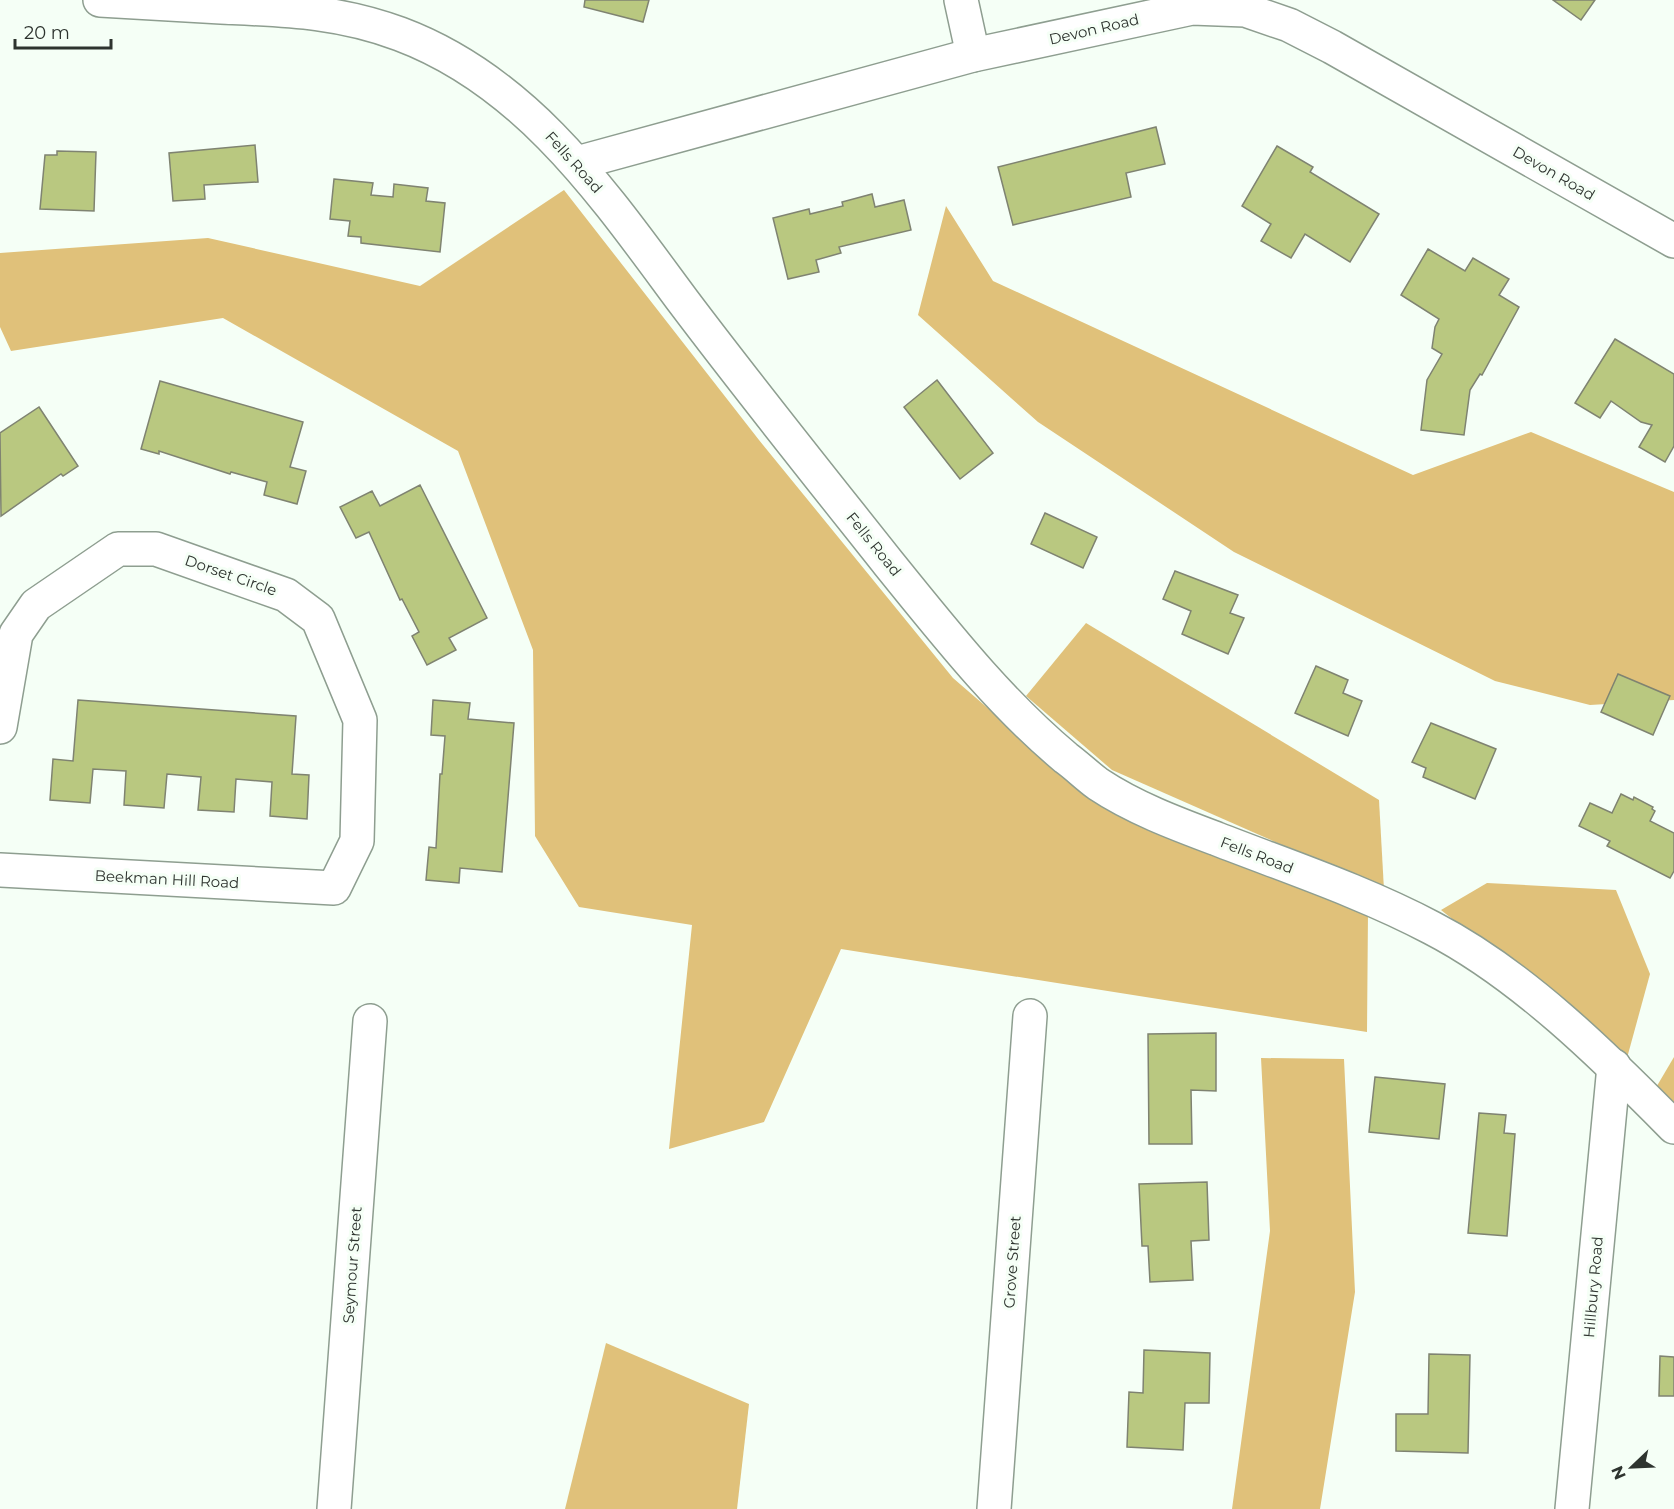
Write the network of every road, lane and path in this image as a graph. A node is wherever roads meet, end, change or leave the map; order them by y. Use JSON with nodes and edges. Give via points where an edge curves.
{"nodes":[{"id":1,"x":100,"y":0,"type":"edge"},
{"id":2,"x":961,"y":0,"type":"edge"},
{"id":3,"x":291,"y":4,"type":"edge"},
{"id":4,"x":973,"y":55,"type":"junction"},
{"id":5,"x":577,"y":163,"type":"junction"},
{"id":6,"x":1674,"y":241,"type":"edge"},
{"id":7,"x":0,"y":727,"type":"edge"},
{"id":8,"x":0,"y":870,"type":"edge"},
{"id":9,"x":334,"y":888,"type":"joint"},
{"id":10,"x":1030,"y":1016,"type":"dead end"},
{"id":11,"x":370,"y":1021,"type":"dead end"},
{"id":12,"x":1614,"y":1066,"type":"junction"},
{"id":13,"x":1674,"y":1127,"type":"edge"},
{"id":14,"x":334,"y":1509,"type":"edge"},
{"id":15,"x":994,"y":1509,"type":"edge"},
{"id":16,"x":1572,"y":1509,"type":"edge"}],
"edges":[{"from":1,"to":3,"type":"street","name":"Fells Road"},
{"from":2,"to":4,"type":"street"},
{"from":3,"to":5,"type":"street","name":"Fells Road","via":[[402,34],[444,54],[485,78],[526,111]]},
{"from":4,"to":5,"type":"street","name":"Devon Road"},
{"from":4,"to":6,"type":"street","name":"Devon Road","via":[[1192,8],[1245,10],[1289,25],[1332,47]]},
{"from":5,"to":12,"type":"street","name":"Fells Road","via":[[741,378],[968,663],[1027,726],[1098,784],[1167,820],[1434,928],[1494,967]]},
{"from":7,"to":9,"type":"street","name":"Dorset Circle","via":[[16,634],[36,605],[118,549],[156,549],[286,595],[318,619],[360,720],[357,841]]},
{"from":8,"to":9,"type":"street","name":"Beekman Hill Road"},
{"from":10,"to":15,"type":"street","name":"Grove Street"},
{"from":11,"to":14,"type":"street","name":"Seymour Street"},
{"from":12,"to":13,"type":"street","name":"Fells Road"},
{"from":12,"to":16,"type":"street","name":"Hillbury Road"}]}
